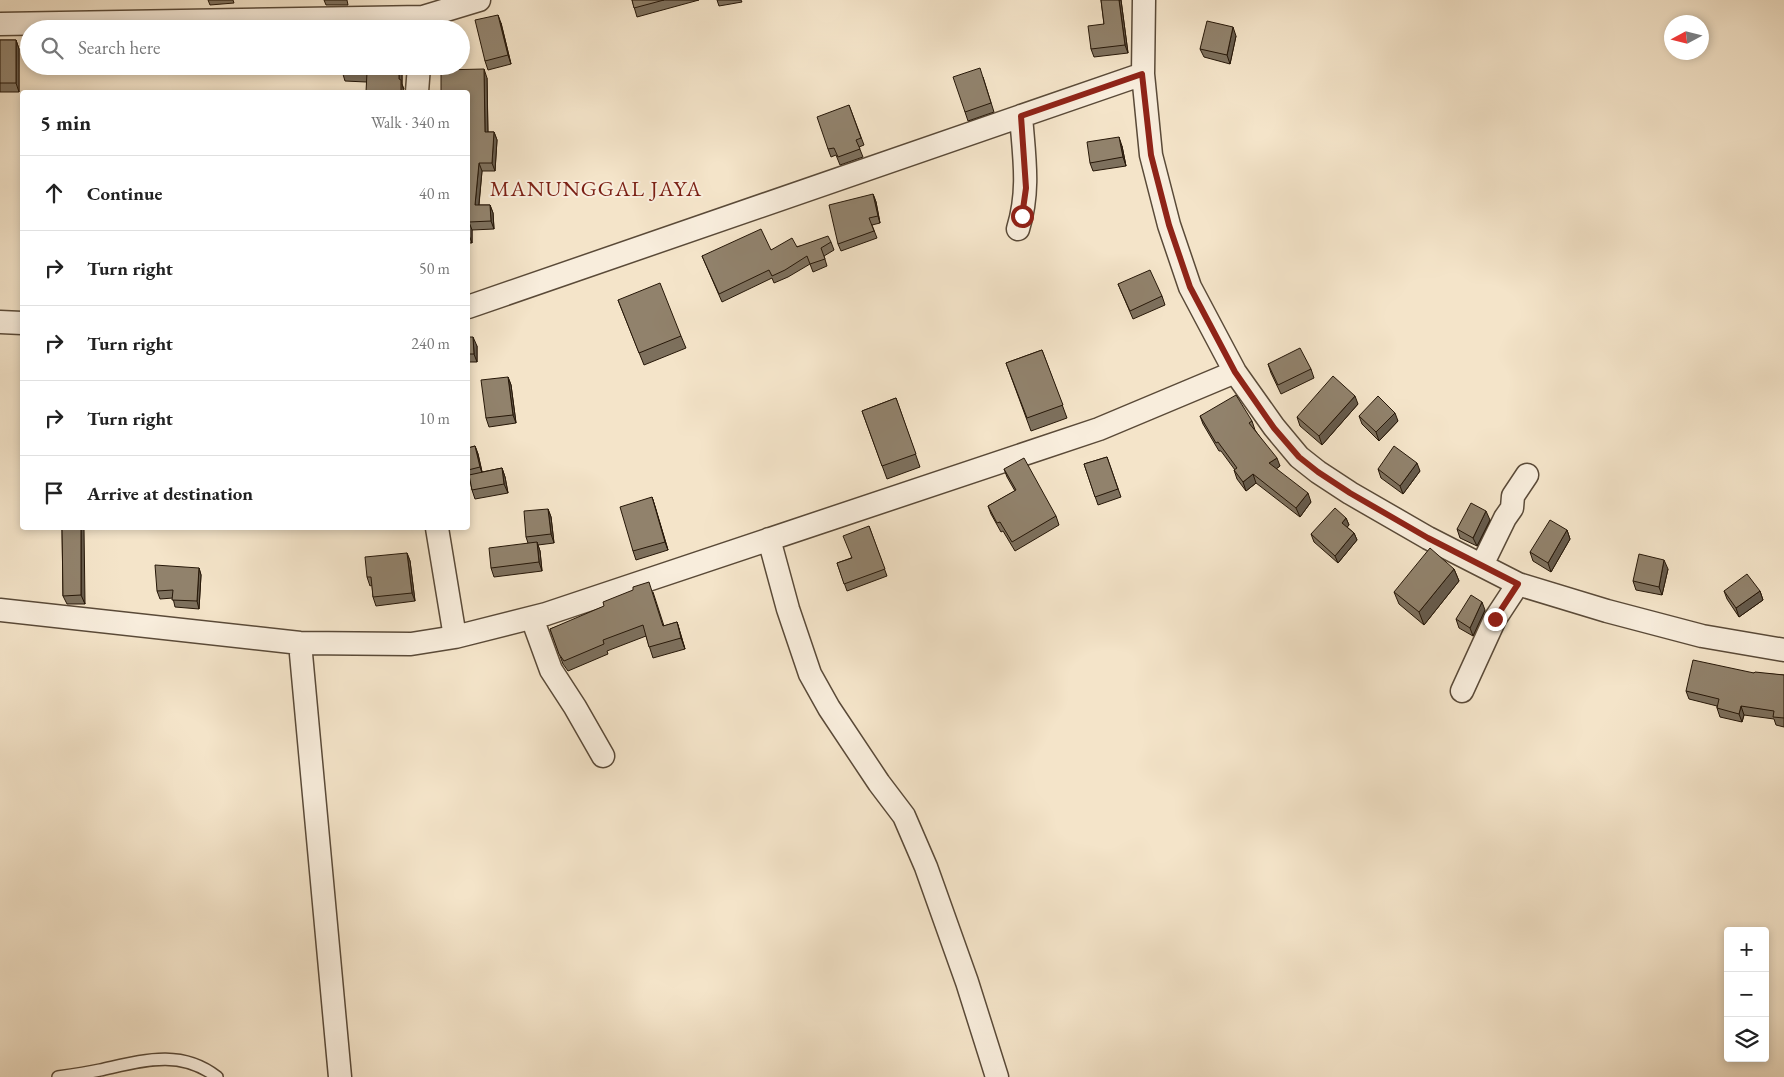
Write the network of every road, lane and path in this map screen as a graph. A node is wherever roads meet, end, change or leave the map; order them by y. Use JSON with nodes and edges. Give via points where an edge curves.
{"nodes":[{"id":1,"x":479,"y":0,"type":"edge"},
{"id":2,"x":1144,"y":0,"type":"edge"},
{"id":3,"x":422,"y":15,"type":"edge"},
{"id":4,"x":188,"y":20,"type":"edge"},
{"id":5,"x":0,"y":24,"type":"edge"},
{"id":6,"x":20,"y":24,"type":"edge"},
{"id":7,"x":1142,"y":74,"type":"junction"},
{"id":8,"x":419,"y":75,"type":"edge"},
{"id":9,"x":418,"y":90,"type":"edge"},
{"id":10,"x":1021,"y":116,"type":"junction"},
{"id":11,"x":1018,"y":230,"type":"dead end"},
{"id":12,"x":470,"y":306,"type":"edge"},
{"id":13,"x":0,"y":322,"type":"edge"},
{"id":14,"x":20,"y":323,"type":"edge"},
{"id":15,"x":1235,"y":372,"type":"junction"},
{"id":16,"x":1528,"y":475,"type":"dead end"},
{"id":17,"x":437,"y":530,"type":"edge"},
{"id":18,"x":769,"y":539,"type":"junction"},
{"id":19,"x":1482,"y":565,"type":"junction"},
{"id":20,"x":1518,"y":584,"type":"junction"},
{"id":21,"x":0,"y":610,"type":"edge"},
{"id":22,"x":532,"y":618,"type":"junction"},
{"id":23,"x":455,"y":637,"type":"junction"},
{"id":24,"x":300,"y":643,"type":"junction"},
{"id":25,"x":1784,"y":650,"type":"edge"},
{"id":26,"x":1462,"y":691,"type":"dead end"},
{"id":27,"x":602,"y":756,"type":"dead end"},
{"id":28,"x":58,"y":1077,"type":"edge"},
{"id":29,"x":217,"y":1077,"type":"edge"},
{"id":30,"x":340,"y":1077,"type":"edge"},
{"id":31,"x":998,"y":1077,"type":"edge"}],
"edges":[{"from":1,"to":3,"type":"street"},
{"from":2,"to":7,"type":"street"},
{"from":3,"to":4,"type":"street"},
{"from":5,"to":6,"type":"street"},
{"from":7,"to":10,"type":"street"},
{"from":7,"to":15,"type":"street","via":[[1151,155],[1169,225],[1190,287]]},
{"from":8,"to":9,"type":"street"},
{"from":10,"to":11,"type":"street","via":[[1026,188]]},
{"from":10,"to":12,"type":"street"},
{"from":13,"to":14,"type":"street"},
{"from":15,"to":18,"type":"street","via":[[1099,429]]},
{"from":15,"to":19,"type":"street","via":[[1274,428],[1299,457],[1318,472],[1428,538]]},
{"from":16,"to":19,"type":"street","via":[[1513,496],[1512,508]]},
{"from":17,"to":23,"type":"street"},
{"from":18,"to":22,"type":"street"},
{"from":18,"to":31,"type":"street","via":[[810,674],[834,715],[904,816],[926,867]]},
{"from":19,"to":20,"type":"street"},
{"from":20,"to":25,"type":"street","via":[[1702,636]]},
{"from":20,"to":26,"type":"street","via":[[1495,619]]},
{"from":21,"to":24,"type":"street"},
{"from":22,"to":23,"type":"street"},
{"from":22,"to":27,"type":"street","via":[[550,670]]},
{"from":23,"to":24,"type":"street","via":[[410,644]]},
{"from":24,"to":30,"type":"street"},
{"from":28,"to":29,"type":"lane","via":[[147,1059],[181,1060],[206,1069]]}]}
